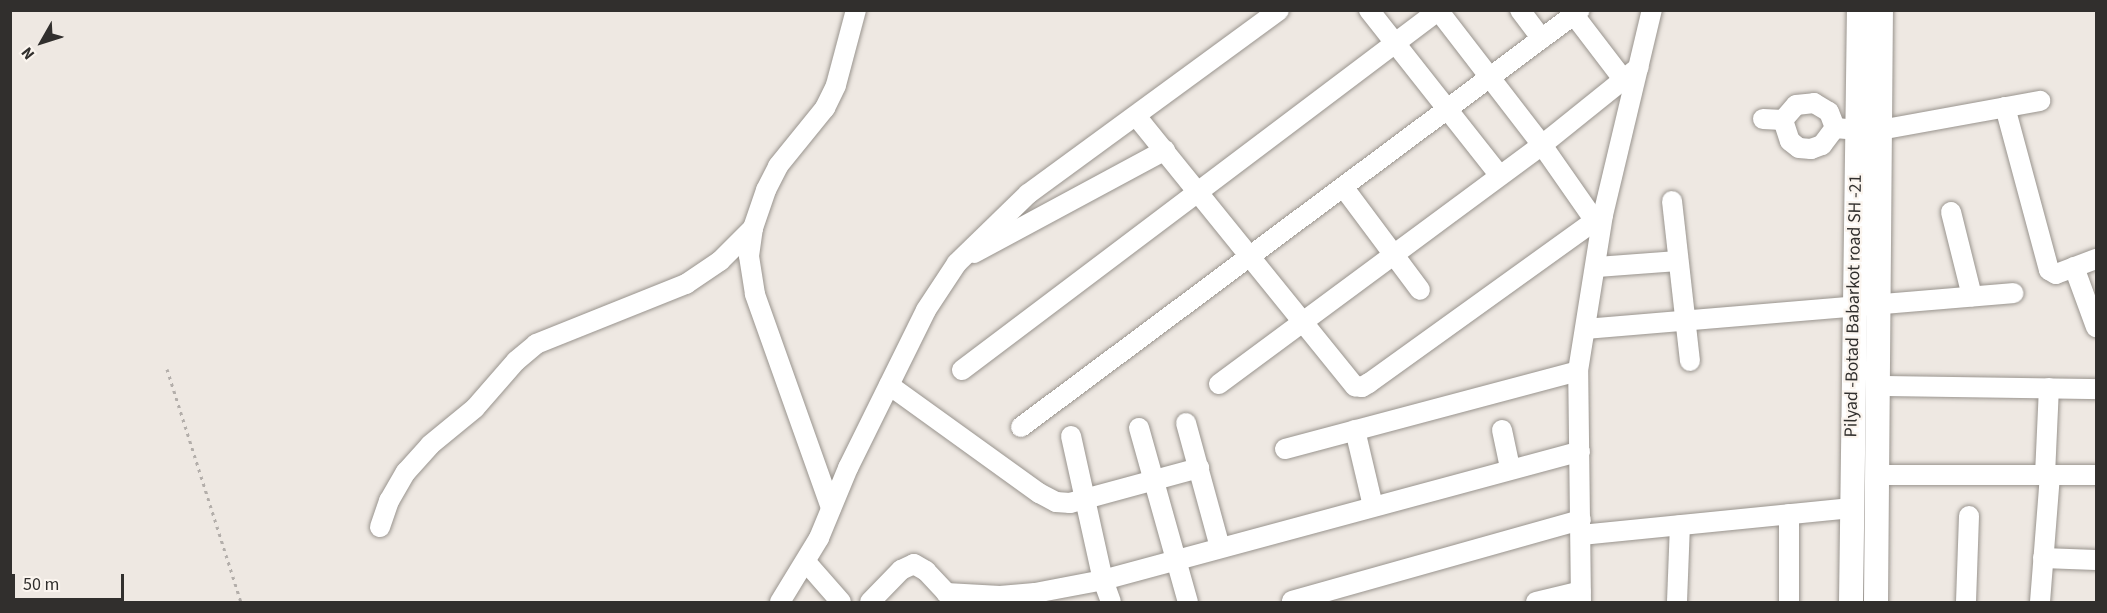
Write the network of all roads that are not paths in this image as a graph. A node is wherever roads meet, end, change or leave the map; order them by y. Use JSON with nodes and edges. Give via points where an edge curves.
{"nodes":[{"id":1,"x":856,"y":10,"type":"edge"},
{"id":2,"x":1369,"y":10,"type":"edge"},
{"id":3,"x":1520,"y":10,"type":"edge"},
{"id":4,"x":1652,"y":10,"type":"edge"},
{"id":5,"x":1859,"y":10,"type":"edge"},
{"id":6,"x":1881,"y":10,"type":"edge"},
{"id":7,"x":1276,"y":11,"type":"edge"},
{"id":8,"x":1438,"y":11,"type":"edge"},
{"id":9,"x":1577,"y":13,"type":"edge"},
{"id":10,"x":1542,"y":39,"type":"junction"},
{"id":11,"x":1396,"y":44,"type":"junction"},
{"id":12,"x":1631,"y":73,"type":"junction"},
{"id":13,"x":1490,"y":79,"type":"junction"},
{"id":14,"x":2040,"y":101,"type":"dead end"},
{"id":15,"x":2004,"y":107,"type":"junction"},
{"id":16,"x":1448,"y":110,"type":"junction"},
{"id":17,"x":1136,"y":116,"type":"junction"},
{"id":18,"x":1763,"y":119,"type":"dead end"},
{"id":19,"x":1783,"y":120,"type":"junction"},
{"id":20,"x":1857,"y":129,"type":"junction"},
{"id":21,"x":1542,"y":145,"type":"junction"},
{"id":22,"x":1165,"y":150,"type":"junction"},
{"id":23,"x":1500,"y":176,"type":"junction"},
{"id":24,"x":1344,"y":188,"type":"junction"},
{"id":25,"x":1198,"y":192,"type":"junction"},
{"id":26,"x":1672,"y":201,"type":"dead end"},
{"id":27,"x":1951,"y":212,"type":"dead end"},
{"id":28,"x":1599,"y":218,"type":"junction"},
{"id":29,"x":753,"y":228,"type":"junction"},
{"id":30,"x":1394,"y":255,"type":"junction"},
{"id":31,"x":1249,"y":258,"type":"junction"},
{"id":32,"x":2097,"y":259,"type":"edge"},
{"id":33,"x":1678,"y":261,"type":"junction"},
{"id":34,"x":957,"y":262,"type":"junction"},
{"id":35,"x":1597,"y":267,"type":"junction"},
{"id":36,"x":2074,"y":267,"type":"junction"},
{"id":37,"x":1420,"y":290,"type":"dead end"},
{"id":38,"x":2013,"y":293,"type":"dead end"},
{"id":39,"x":1972,"y":296,"type":"junction"},
{"id":40,"x":1866,"y":304,"type":"junction"},
{"id":41,"x":1684,"y":320,"type":"junction"},
{"id":42,"x":1302,"y":324,"type":"junction"},
{"id":43,"x":2097,"y":327,"type":"edge"},
{"id":44,"x":1586,"y":329,"type":"junction"},
{"id":45,"x":1690,"y":362,"type":"dead end"},
{"id":46,"x":962,"y":370,"type":"dead end"},
{"id":47,"x":1578,"y":371,"type":"junction"},
{"id":48,"x":1219,"y":384,"type":"dead end"},
{"id":49,"x":889,"y":385,"type":"junction"},
{"id":50,"x":1878,"y":386,"type":"junction"},
{"id":51,"x":2049,"y":388,"type":"junction"},
{"id":52,"x":2097,"y":389,"type":"edge"},
{"id":53,"x":1186,"y":423,"type":"dead end"},
{"id":54,"x":1022,"y":427,"type":"dead end"},
{"id":55,"x":1139,"y":428,"type":"dead end"},
{"id":56,"x":1355,"y":430,"type":"junction"},
{"id":57,"x":1502,"y":430,"type":"dead end"},
{"id":58,"x":1071,"y":436,"type":"dead end"},
{"id":59,"x":1285,"y":449,"type":"dead end"},
{"id":60,"x":1580,"y":450,"type":"junction"},
{"id":61,"x":1198,"y":468,"type":"junction"},
{"id":62,"x":1510,"y":469,"type":"junction"},
{"id":63,"x":1877,"y":475,"type":"junction"},
{"id":64,"x":2047,"y":475,"type":"junction"},
{"id":65,"x":2097,"y":476,"type":"edge"},
{"id":66,"x":1153,"y":480,"type":"junction"},
{"id":67,"x":1084,"y":499,"type":"junction"},
{"id":68,"x":1374,"y":506,"type":"junction"},
{"id":69,"x":831,"y":508,"type":"junction"},
{"id":70,"x":1852,"y":508,"type":"junction"},
{"id":71,"x":1789,"y":514,"type":"junction"},
{"id":72,"x":1969,"y":516,"type":"dead end"},
{"id":73,"x":1680,"y":525,"type":"junction"},
{"id":74,"x":380,"y":527,"type":"dead end"},
{"id":75,"x":1581,"y":528,"type":"junction"},
{"id":76,"x":1220,"y":547,"type":"junction"},
{"id":77,"x":2043,"y":558,"type":"junction"},
{"id":78,"x":1175,"y":559,"type":"junction"},
{"id":79,"x":2097,"y":560,"type":"edge"},
{"id":80,"x":806,"y":562,"type":"junction"},
{"id":81,"x":1103,"y":580,"type":"junction"},
{"id":82,"x":1581,"y":597,"type":"edge"},
{"id":83,"x":951,"y":598,"type":"edge"},
{"id":84,"x":1292,"y":601,"type":"edge"},
{"id":85,"x":780,"y":603,"type":"edge"},
{"id":86,"x":841,"y":603,"type":"edge"},
{"id":87,"x":870,"y":603,"type":"edge"},
{"id":88,"x":1111,"y":603,"type":"edge"},
{"id":89,"x":1188,"y":603,"type":"edge"},
{"id":90,"x":1536,"y":603,"type":"edge"},
{"id":91,"x":1677,"y":603,"type":"edge"},
{"id":92,"x":1789,"y":603,"type":"edge"},
{"id":93,"x":1851,"y":603,"type":"edge"},
{"id":94,"x":1876,"y":603,"type":"edge"},
{"id":95,"x":1965,"y":603,"type":"edge"},
{"id":96,"x":2040,"y":603,"type":"edge"}],
"edges":[{"from":1,"to":29,"type":"street","via":[[825,108],[778,166]]},
{"from":2,"to":11,"type":"street"},
{"from":3,"to":10,"type":"street"},
{"from":4,"to":12,"type":"street"},
{"from":5,"to":20,"type":"main road","name":"Pilyad -Botad Babarkot road SH -21"},
{"from":6,"to":20,"type":"main road","name":"Pilyad -Botad Babarkot road SH -21"},
{"from":7,"to":17,"type":"street"},
{"from":8,"to":11,"type":"street"},
{"from":8,"to":13,"type":"street"},
{"from":9,"to":10,"type":"street"},
{"from":9,"to":12,"type":"street"},
{"from":10,"to":13,"type":"street"},
{"from":11,"to":16,"type":"street"},
{"from":11,"to":25,"type":"street"},
{"from":12,"to":21,"type":"street"},
{"from":12,"to":28,"type":"street"},
{"from":13,"to":16,"type":"street"},
{"from":13,"to":21,"type":"street"},
{"from":14,"to":15,"type":"street"},
{"from":15,"to":20,"type":"street"},
{"from":15,"to":36,"type":"street","via":[[2049,270],[2056,274]]},
{"from":16,"to":23,"type":"street"},
{"from":16,"to":24,"type":"street"},
{"from":17,"to":22,"type":"street"},
{"from":17,"to":34,"type":"street","via":[[1028,194]]},
{"from":18,"to":19,"type":"street"},
{"from":19,"to":20,"type":"street","via":[[1796,105],[1814,103]]},
{"from":19,"to":20,"type":"street","via":[[1790,141],[1799,148],[1811,149]]},
{"from":20,"to":40,"type":"main road","name":"Pilyad -Botad Babarkot road SH -21"},
{"from":21,"to":23,"type":"street"},
{"from":21,"to":28,"type":"street"},
{"from":22,"to":25,"type":"street"},
{"from":22,"to":34,"type":"street"},
{"from":23,"to":30,"type":"street"},
{"from":24,"to":30,"type":"street"},
{"from":24,"to":31,"type":"street"},
{"from":25,"to":31,"type":"street"},
{"from":25,"to":46,"type":"street"},
{"from":26,"to":33,"type":"street"},
{"from":27,"to":39,"type":"street"},
{"from":28,"to":35,"type":"street"},
{"from":28,"to":42,"type":"street","via":[[1362,387],[1350,383]]},
{"from":29,"to":69,"type":"street","via":[[749,256],[755,294]]},
{"from":29,"to":74,"type":"street","via":[[720,261],[694,279],[536,345],[523,355],[475,408],[430,445],[406,472]]},
{"from":30,"to":37,"type":"street"},
{"from":30,"to":42,"type":"street"},
{"from":31,"to":42,"type":"street"},
{"from":31,"to":54,"type":"street"},
{"from":32,"to":36,"type":"street"},
{"from":33,"to":35,"type":"street"},
{"from":33,"to":41,"type":"street"},
{"from":34,"to":49,"type":"street","via":[[926,310]]},
{"from":35,"to":44,"type":"street"},
{"from":36,"to":43,"type":"street"},
{"from":38,"to":39,"type":"street"},
{"from":39,"to":40,"type":"street"},
{"from":40,"to":41,"type":"street"},
{"from":40,"to":50,"type":"main road","name":"Pilyad -Botad Babarkot road SH -21"},
{"from":40,"to":70,"type":"main road","name":"Pilyad -Botad Babarkot road SH -21"},
{"from":41,"to":44,"type":"street"},
{"from":41,"to":45,"type":"street"},
{"from":42,"to":48,"type":"street"},
{"from":44,"to":47,"type":"street"},
{"from":47,"to":56,"type":"street"},
{"from":47,"to":60,"type":"street"},
{"from":49,"to":67,"type":"street","via":[[1039,493],[1056,502]]},
{"from":49,"to":69,"type":"street"},
{"from":50,"to":51,"type":"street"},
{"from":50,"to":63,"type":"main road","name":"Pilyad -Botad Babarkot road SH -21"},
{"from":51,"to":52,"type":"street"},
{"from":51,"to":64,"type":"street"},
{"from":53,"to":61,"type":"street"},
{"from":55,"to":66,"type":"street"},
{"from":56,"to":59,"type":"street"},
{"from":56,"to":68,"type":"street"},
{"from":57,"to":62,"type":"street"},
{"from":58,"to":67,"type":"street"},
{"from":60,"to":62,"type":"street"},
{"from":60,"to":75,"type":"street"},
{"from":61,"to":66,"type":"street"},
{"from":61,"to":76,"type":"street"},
{"from":62,"to":68,"type":"street"},
{"from":63,"to":64,"type":"street"},
{"from":63,"to":94,"type":"main road","name":"Pilyad -Botad Babarkot road SH -21"},
{"from":64,"to":65,"type":"street"},
{"from":64,"to":77,"type":"street"},
{"from":66,"to":67,"type":"street"},
{"from":66,"to":78,"type":"street"},
{"from":67,"to":81,"type":"street"},
{"from":68,"to":76,"type":"street"},
{"from":69,"to":80,"type":"street"},
{"from":70,"to":71,"type":"street"},
{"from":70,"to":93,"type":"main road","name":"Pilyad -Botad Babarkot road SH -21"},
{"from":71,"to":73,"type":"street"},
{"from":71,"to":92,"type":"street"},
{"from":72,"to":95,"type":"street"},
{"from":73,"to":75,"type":"street"},
{"from":73,"to":91,"type":"street"},
{"from":75,"to":82,"type":"street"},
{"from":75,"to":84,"type":"street"},
{"from":76,"to":78,"type":"street"},
{"from":77,"to":79,"type":"street"},
{"from":77,"to":96,"type":"street"},
{"from":78,"to":81,"type":"street"},
{"from":78,"to":89,"type":"street"},
{"from":80,"to":85,"type":"street"},
{"from":80,"to":86,"type":"street"},
{"from":81,"to":83,"type":"street","via":[[1035,593]]},
{"from":81,"to":88,"type":"street"},
{"from":82,"to":90,"type":"street"},
{"from":83,"to":87,"type":"street","via":[[914,564],[901,570]]}]}
